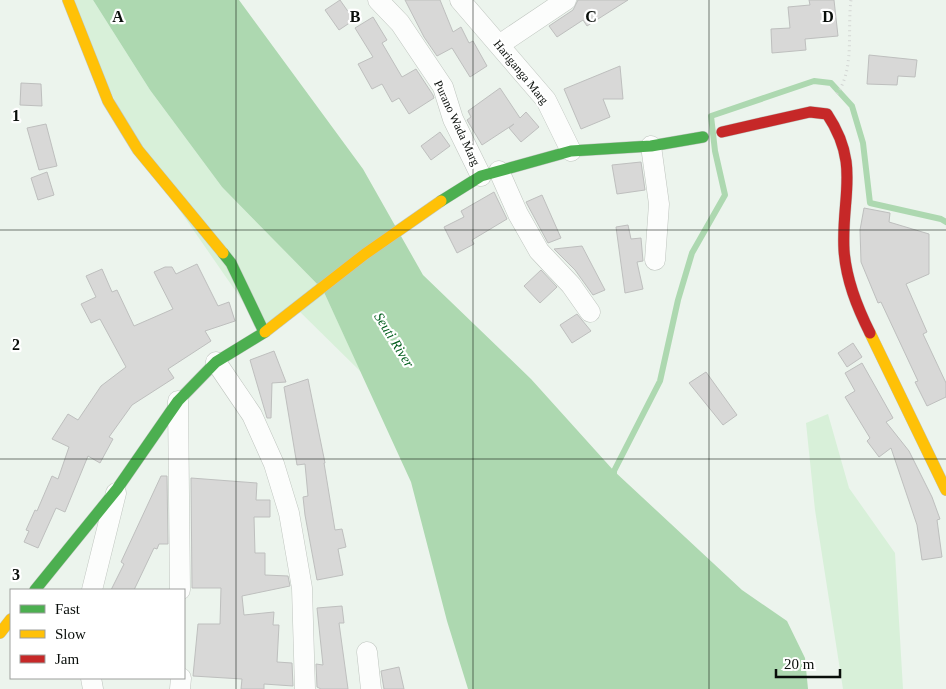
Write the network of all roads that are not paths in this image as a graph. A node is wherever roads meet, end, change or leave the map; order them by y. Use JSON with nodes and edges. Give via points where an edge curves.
{"nodes":[{"id":1,"x":68,"y":0,"type":"edge"},
{"id":2,"x":378,"y":0,"type":"edge"},
{"id":3,"x":460,"y":0,"type":"edge"},
{"id":4,"x":566,"y":0,"type":"edge"},
{"id":5,"x":499,"y":45,"type":"junction"},
{"id":6,"x":651,"y":146,"type":"junction"},
{"id":7,"x":571,"y":152,"type":"junction"},
{"id":8,"x":490,"y":173,"type":"junction"},
{"id":9,"x":655,"y":260,"type":"dead end"},
{"id":10,"x":590,"y":312,"type":"dead end"},
{"id":11,"x":264,"y":332,"type":"junction"},
{"id":12,"x":216,"y":362,"type":"junction"},
{"id":13,"x":178,"y":401,"type":"junction"},
{"id":14,"x":118,"y":489,"type":"junction"},
{"id":15,"x":946,"y":490,"type":"edge"},
{"id":16,"x":36,"y":589,"type":"edge"},
{"id":17,"x":92,"y":589,"type":"edge"},
{"id":18,"x":180,"y":589,"type":"edge"},
{"id":19,"x":10,"y":620,"type":"edge"},
{"id":20,"x":0,"y":633,"type":"edge"},
{"id":21,"x":367,"y":652,"type":"dead end"},
{"id":22,"x":305,"y":689,"type":"edge"},
{"id":23,"x":371,"y":689,"type":"edge"}],
"edges":[{"from":1,"to":11,"type":"street","via":[[108,102],[138,150],[231,264]]},
{"from":2,"to":8,"type":"street","name":"Purano Wada Marg","via":[[400,24],[443,88],[453,119]]},
{"from":3,"to":5,"type":"street","name":"Hariganga Marg"},
{"from":4,"to":5,"type":"street"},
{"from":5,"to":7,"type":"street","name":"Hariganga Marg","via":[[546,100]]},
{"from":6,"to":7,"type":"street"},
{"from":6,"to":9,"type":"street","via":[[660,204]]},
{"from":6,"to":15,"type":"street","via":[[810,112],[827,114],[838,128],[849,160],[846,268],[861,316]]},
{"from":7,"to":8,"type":"street"},
{"from":8,"to":10,"type":"street","name":"Purano Wada Marg","via":[[539,251],[571,285]]},
{"from":8,"to":11,"type":"street","via":[[457,189]]},
{"from":11,"to":12,"type":"street"},
{"from":12,"to":13,"type":"street"},
{"from":12,"to":22,"type":"street","via":[[252,415],[274,464],[289,513],[302,588]]},
{"from":13,"to":14,"type":"street"},
{"from":13,"to":18,"type":"street"},
{"from":14,"to":16,"type":"street"},
{"from":14,"to":17,"type":"street"},
{"from":19,"to":20,"type":"street"},
{"from":21,"to":23,"type":"street"}]}
